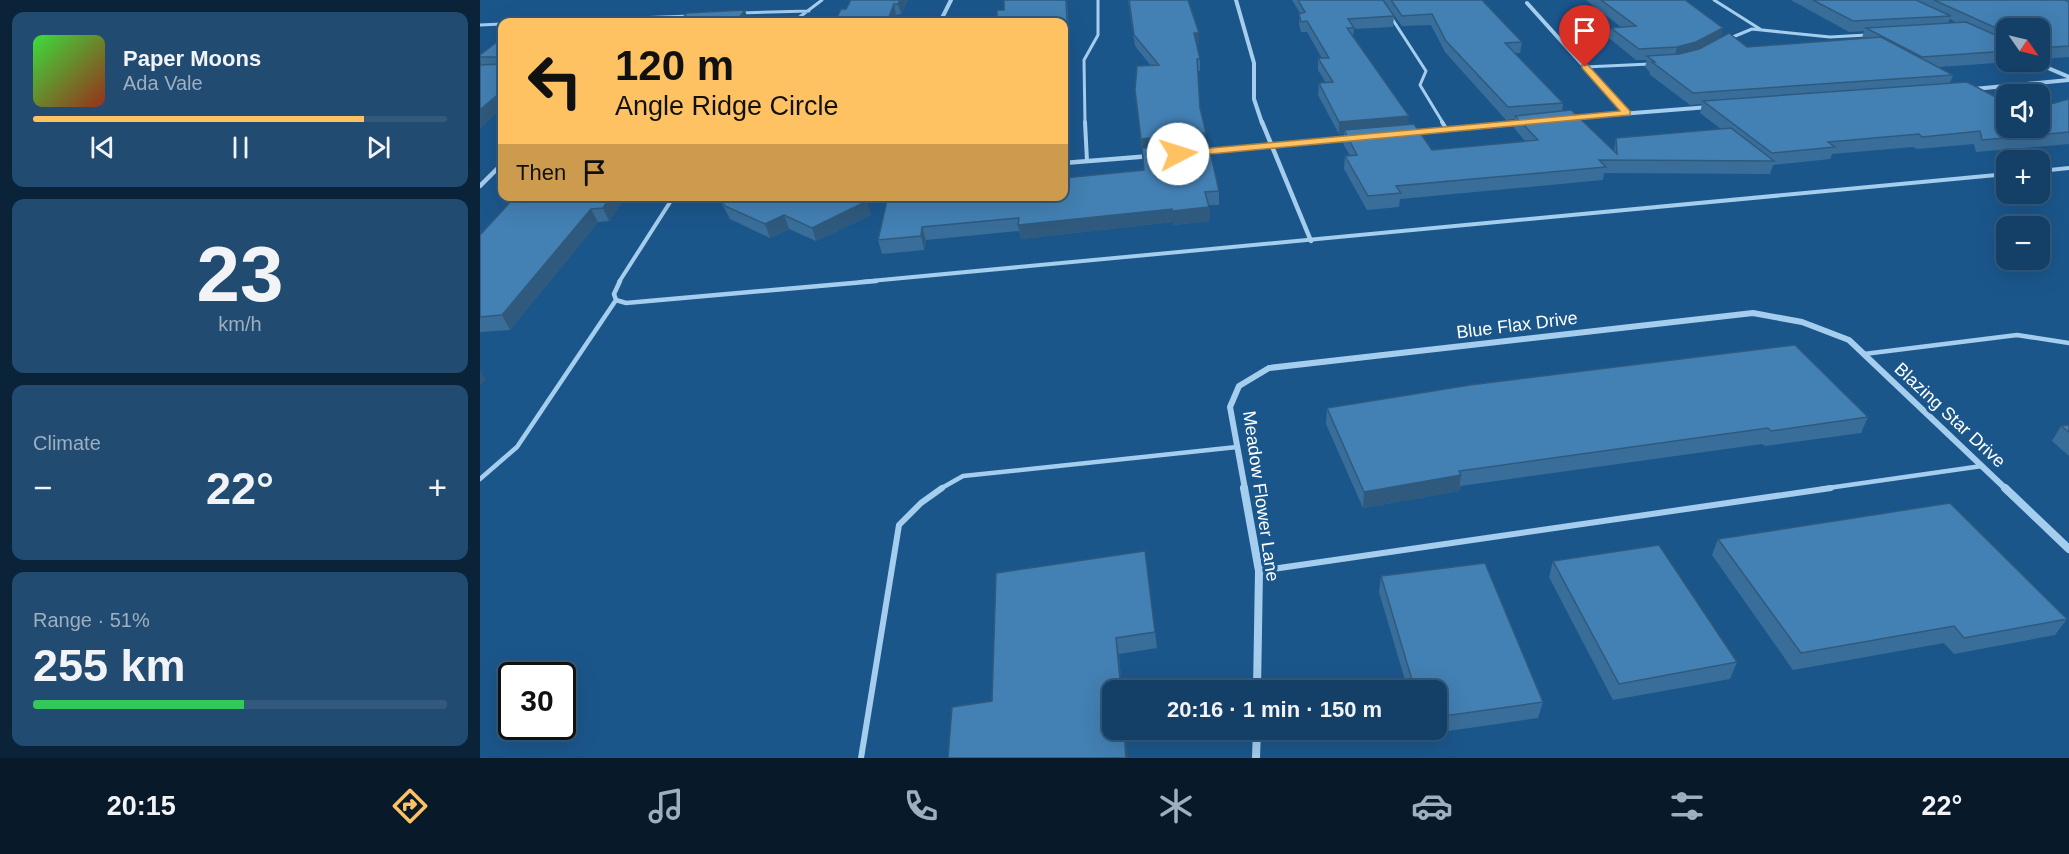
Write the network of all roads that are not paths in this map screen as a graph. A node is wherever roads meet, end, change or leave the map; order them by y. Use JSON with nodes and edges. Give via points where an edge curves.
{"nodes":[{"id":1,"x":822,"y":0,"type":"edge"},
{"id":2,"x":951,"y":0,"type":"edge"},
{"id":3,"x":1098,"y":0,"type":"edge"},
{"id":4,"x":1236,"y":0,"type":"edge"},
{"id":5,"x":1714,"y":0,"type":"edge"},
{"id":6,"x":1527,"y":3,"type":"dead end"},
{"id":7,"x":1386,"y":8,"type":"edge"},
{"id":8,"x":809,"y":10,"type":"junction"},
{"id":9,"x":739,"y":14,"type":"edge"},
{"id":10,"x":692,"y":16,"type":"edge"},
{"id":11,"x":645,"y":18,"type":"edge"},
{"id":12,"x":798,"y":18,"type":"edge"},
{"id":13,"x":942,"y":18,"type":"edge"},
{"id":14,"x":498,"y":24,"type":"edge"},
{"id":15,"x":480,"y":25,"type":"edge"},
{"id":16,"x":1761,"y":30,"type":"junction"},
{"id":17,"x":1869,"y":35,"type":"edge"},
{"id":18,"x":1726,"y":41,"type":"edge"},
{"id":19,"x":1659,"y":63,"type":"edge"},
{"id":20,"x":1585,"y":67,"type":"junction"},
{"id":21,"x":2050,"y":70,"type":"edge"},
{"id":22,"x":2069,"y":79,"type":"edge"},
{"id":23,"x":1965,"y":90,"type":"edge"},
{"id":24,"x":1717,"y":106,"type":"edge"},
{"id":25,"x":1626,"y":113,"type":"junction"},
{"id":26,"x":1559,"y":119,"type":"edge"},
{"id":27,"x":1526,"y":122,"type":"edge"},
{"id":28,"x":1447,"y":130,"type":"junction"},
{"id":29,"x":1400,"y":134,"type":"edge"},
{"id":30,"x":1353,"y":138,"type":"edge"},
{"id":31,"x":1270,"y":146,"type":"junction"},
{"id":32,"x":1201,"y":152,"type":"edge"},
{"id":33,"x":1155,"y":156,"type":"edge"},
{"id":34,"x":1087,"y":161,"type":"junction"},
{"id":35,"x":1068,"y":163,"type":"edge"},
{"id":36,"x":498,"y":168,"type":"edge"},
{"id":37,"x":2069,"y":168,"type":"edge"},
{"id":38,"x":2050,"y":170,"type":"edge"},
{"id":39,"x":1996,"y":175,"type":"edge"},
{"id":40,"x":480,"y":186,"type":"edge"},
{"id":41,"x":671,"y":201,"type":"edge"},
{"id":42,"x":1311,"y":241,"type":"junction"},
{"id":43,"x":616,"y":300,"type":"junction"},
{"id":44,"x":1799,"y":320,"type":"joint"},
{"id":45,"x":2069,"y":343,"type":"edge"},
{"id":46,"x":1864,"y":354,"type":"junction"},
{"id":47,"x":1242,"y":382,"type":"joint"},
{"id":48,"x":1237,"y":447,"type":"junction"},
{"id":49,"x":1982,"y":466,"type":"junction"},
{"id":50,"x":480,"y":479,"type":"edge"},
{"id":51,"x":2069,"y":549,"type":"edge"},
{"id":52,"x":1258,"y":571,"type":"junction"},
{"id":53,"x":1257,"y":680,"type":"edge"},
{"id":54,"x":1257,"y":740,"type":"edge"},
{"id":55,"x":861,"y":758,"type":"edge"},
{"id":56,"x":1256,"y":758,"type":"edge"}],
"edges":[{"from":1,"to":8,"type":"lane"},
{"from":2,"to":13,"type":"street"},
{"from":3,"to":34,"type":"lane","via":[[1098,35],[1084,60]]},
{"from":4,"to":31,"type":"street","via":[[1254,63],[1254,99]]},
{"from":5,"to":16,"type":"lane"},
{"from":6,"to":20,"type":"street"},
{"from":7,"to":28,"type":"lane","via":[[1426,71],[1420,85]]},
{"from":8,"to":9,"type":"lane"},
{"from":8,"to":12,"type":"lane"},
{"from":10,"to":11,"type":"lane"},
{"from":14,"to":15,"type":"lane"},
{"from":16,"to":17,"type":"lane","via":[[1830,37]]},
{"from":16,"to":18,"type":"lane","via":[[1752,29]]},
{"from":19,"to":20,"type":"lane"},
{"from":20,"to":25,"type":"street"},
{"from":21,"to":22,"type":"street"},
{"from":22,"to":23,"type":"street"},
{"from":24,"to":25,"type":"street"},
{"from":25,"to":26,"type":"street"},
{"from":27,"to":28,"type":"street"},
{"from":28,"to":29,"type":"street"},
{"from":30,"to":31,"type":"street"},
{"from":31,"to":32,"type":"street"},
{"from":31,"to":42,"type":"street"},
{"from":33,"to":34,"type":"street"},
{"from":34,"to":35,"type":"street"},
{"from":36,"to":40,"type":"street"},
{"from":37,"to":38,"type":"lane"},
{"from":39,"to":42,"type":"lane"},
{"from":41,"to":43,"type":"lane","via":[[615,288]]},
{"from":42,"to":43,"type":"lane","via":[[641,303]]},
{"from":43,"to":50,"type":"lane","via":[[517,447]]},
{"from":44,"to":46,"type":"street","name":"Blazing Star Drive","via":[[1849,340]]},
{"from":44,"to":47,"type":"street","name":"Blue Flax Drive","via":[[1753,313],[1269,368]]},
{"from":45,"to":46,"type":"lane","via":[[2017,335]]},
{"from":46,"to":49,"type":"street","name":"Blazing Star Drive"},
{"from":47,"to":48,"type":"street","name":"Meadow Flower Lane","via":[[1233,391],[1230,407]]},
{"from":48,"to":52,"type":"street","name":"Meadow Flower Lane"},
{"from":48,"to":55,"type":"lane","via":[[963,476],[916,506],[899,525]]},
{"from":49,"to":51,"type":"street","name":"Blazing Star Drive"},
{"from":49,"to":52,"type":"lane"},
{"from":52,"to":53,"type":"street","name":"Meadow Flower Lane"},
{"from":54,"to":56,"type":"street"}]}
